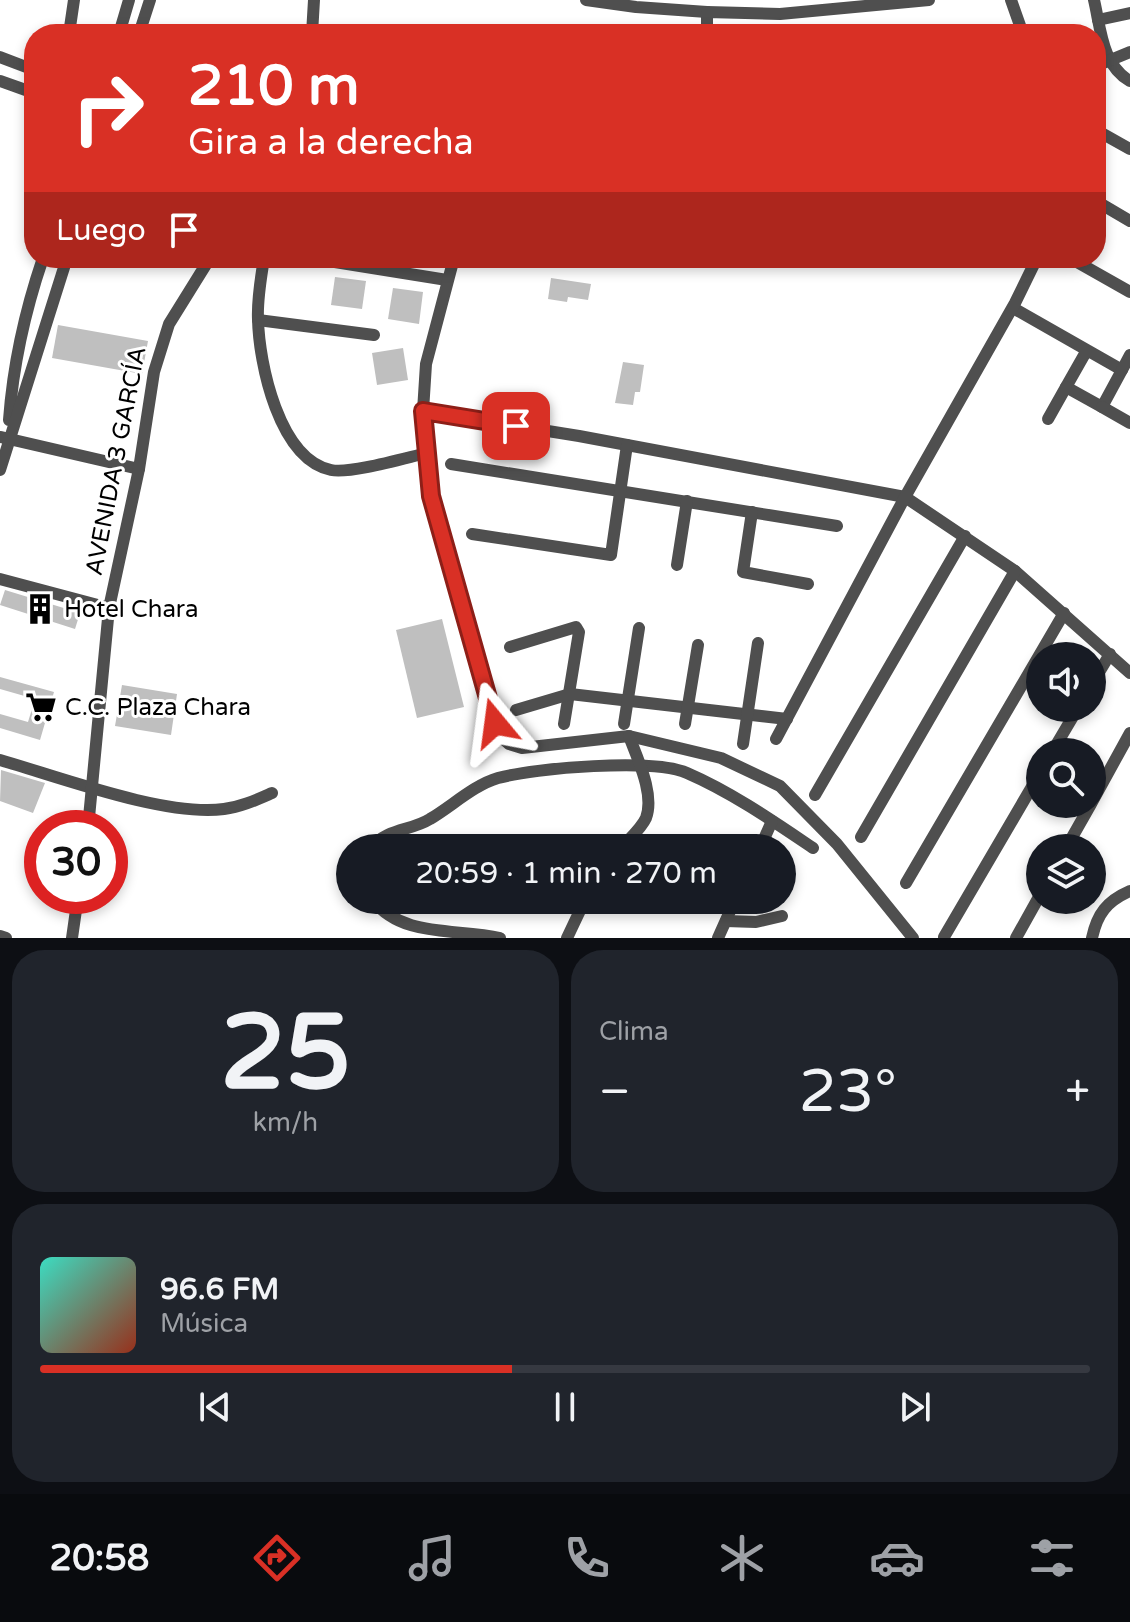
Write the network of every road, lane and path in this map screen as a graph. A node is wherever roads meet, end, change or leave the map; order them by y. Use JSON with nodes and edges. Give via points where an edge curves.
{"nodes":[{"id":1,"x":74,"y":0,"type":"edge"},
{"id":2,"x":129,"y":0,"type":"edge"},
{"id":3,"x":150,"y":0,"type":"edge"},
{"id":4,"x":314,"y":0,"type":"edge"},
{"id":5,"x":586,"y":0,"type":"edge"},
{"id":6,"x":929,"y":0,"type":"edge"},
{"id":7,"x":1011,"y":0,"type":"edge"},
{"id":8,"x":1094,"y":0,"type":"edge"},
{"id":9,"x":707,"y":12,"type":"junction"},
{"id":10,"x":1130,"y":13,"type":"edge"},
{"id":11,"x":1098,"y":20,"type":"junction"},
{"id":12,"x":70,"y":24,"type":"edge"},
{"id":13,"x":122,"y":24,"type":"edge"},
{"id":14,"x":142,"y":24,"type":"edge"},
{"id":15,"x":313,"y":24,"type":"edge"},
{"id":16,"x":707,"y":24,"type":"edge"},
{"id":17,"x":1019,"y":24,"type":"edge"},
{"id":18,"x":1098,"y":24,"type":"edge"},
{"id":19,"x":1130,"y":52,"type":"edge"},
{"id":20,"x":0,"y":57,"type":"edge"},
{"id":21,"x":1106,"y":62,"type":"edge"},
{"id":22,"x":24,"y":66,"type":"edge"},
{"id":23,"x":1106,"y":67,"type":"edge"},
{"id":24,"x":0,"y":81,"type":"edge"},
{"id":25,"x":1130,"y":81,"type":"edge"},
{"id":26,"x":24,"y":89,"type":"edge"},
{"id":27,"x":1106,"y":136,"type":"edge"},
{"id":28,"x":1130,"y":149,"type":"edge"},
{"id":29,"x":1106,"y":207,"type":"edge"},
{"id":30,"x":1130,"y":221,"type":"edge"},
{"id":31,"x":40,"y":268,"type":"edge"},
{"id":32,"x":64,"y":268,"type":"edge"},
{"id":33,"x":204,"y":268,"type":"edge"},
{"id":34,"x":263,"y":268,"type":"edge"},
{"id":35,"x":372,"y":268,"type":"edge"},
{"id":36,"x":451,"y":268,"type":"edge"},
{"id":37,"x":1032,"y":268,"type":"edge"},
{"id":38,"x":1088,"y":268,"type":"edge"},
{"id":39,"x":447,"y":280,"type":"junction"},
{"id":40,"x":1130,"y":292,"type":"edge"},
{"id":41,"x":1013,"y":308,"type":"junction"},
{"id":42,"x":258,"y":320,"type":"junction"},
{"id":43,"x":374,"y":335,"type":"dead end"},
{"id":44,"x":1087,"y":350,"type":"junction"},
{"id":45,"x":1130,"y":355,"type":"edge"},
{"id":46,"x":1122,"y":370,"type":"junction"},
{"id":47,"x":1066,"y":387,"type":"junction"},
{"id":48,"x":1102,"y":407,"type":"junction"},
{"id":49,"x":423,"y":411,"type":"junction"},
{"id":50,"x":1048,"y":419,"type":"dead end"},
{"id":51,"x":1130,"y":423,"type":"edge"},
{"id":52,"x":4,"y":438,"type":"edge"},
{"id":53,"x":627,"y":445,"type":"junction"},
{"id":54,"x":427,"y":453,"type":"junction"},
{"id":55,"x":451,"y":464,"type":"dead end"},
{"id":56,"x":139,"y":469,"type":"junction"},
{"id":57,"x":0,"y":470,"type":"edge"},
{"id":58,"x":620,"y":489,"type":"junction"},
{"id":59,"x":905,"y":497,"type":"junction"},
{"id":60,"x":687,"y":501,"type":"junction"},
{"id":61,"x":752,"y":512,"type":"junction"},
{"id":62,"x":837,"y":526,"type":"dead end"},
{"id":63,"x":472,"y":534,"type":"dead end"},
{"id":64,"x":965,"y":536,"type":"junction"},
{"id":65,"x":677,"y":565,"type":"dead end"},
{"id":66,"x":1015,"y":571,"type":"junction"},
{"id":67,"x":0,"y":579,"type":"edge"},
{"id":68,"x":808,"y":584,"type":"dead end"},
{"id":69,"x":109,"y":608,"type":"junction"},
{"id":70,"x":1064,"y":613,"type":"junction"},
{"id":71,"x":639,"y":628,"type":"dead end"},
{"id":72,"x":758,"y":643,"type":"dead end"},
{"id":73,"x":698,"y":645,"type":"dead end"},
{"id":74,"x":510,"y":647,"type":"dead end"},
{"id":75,"x":1110,"y":654,"type":"junction"},
{"id":76,"x":1106,"y":661,"type":"edge"},
{"id":77,"x":1130,"y":673,"type":"edge"},
{"id":78,"x":570,"y":694,"type":"junction"},
{"id":79,"x":628,"y":701,"type":"junction"},
{"id":80,"x":688,"y":709,"type":"junction"},
{"id":81,"x":516,"y":710,"type":"dead end"},
{"id":82,"x":747,"y":716,"type":"junction"},
{"id":83,"x":787,"y":719,"type":"junction"},
{"id":84,"x":564,"y":724,"type":"dead end"},
{"id":85,"x":685,"y":724,"type":"dead end"},
{"id":86,"x":626,"y":730,"type":"junction"},
{"id":87,"x":1130,"y":733,"type":"edge"},
{"id":88,"x":776,"y":739,"type":"dead end"},
{"id":89,"x":743,"y":744,"type":"dead end"},
{"id":90,"x":0,"y":760,"type":"edge"},
{"id":91,"x":640,"y":766,"type":"junction"},
{"id":92,"x":1106,"y":776,"type":"edge"},
{"id":93,"x":94,"y":786,"type":"junction"},
{"id":94,"x":272,"y":793,"type":"dead end"},
{"id":95,"x":815,"y":795,"type":"dead end"},
{"id":96,"x":1026,"y":797,"type":"edge"},
{"id":97,"x":91,"y":810,"type":"edge"},
{"id":98,"x":772,"y":821,"type":"junction"},
{"id":99,"x":388,"y":834,"type":"edge"},
{"id":100,"x":633,"y":834,"type":"edge"},
{"id":101,"x":766,"y":834,"type":"edge"},
{"id":102,"x":861,"y":837,"type":"dead end"},
{"id":103,"x":813,"y":848,"type":"dead end"},
{"id":104,"x":906,"y":883,"type":"dead end"},
{"id":105,"x":1130,"y":891,"type":"edge"},
{"id":106,"x":75,"y":914,"type":"edge"},
{"id":107,"x":383,"y":914,"type":"edge"},
{"id":108,"x":578,"y":914,"type":"edge"},
{"id":109,"x":729,"y":914,"type":"edge"},
{"id":110,"x":1029,"y":914,"type":"edge"},
{"id":111,"x":782,"y":916,"type":"dead end"},
{"id":112,"x":726,"y":921,"type":"junction"},
{"id":113,"x":944,"y":937,"type":"edge"},
{"id":114,"x":72,"y":938,"type":"edge"},
{"id":115,"x":500,"y":938,"type":"edge"},
{"id":116,"x":567,"y":938,"type":"edge"},
{"id":117,"x":718,"y":938,"type":"edge"},
{"id":118,"x":913,"y":938,"type":"edge"},
{"id":119,"x":1016,"y":938,"type":"edge"},
{"id":120,"x":1092,"y":938,"type":"edge"}],
"edges":[{"from":1,"to":12,"type":"street"},
{"from":2,"to":13,"type":"street"},
{"from":3,"to":14,"type":"street"},
{"from":4,"to":15,"type":"street"},
{"from":5,"to":9,"type":"street"},
{"from":6,"to":9,"type":"street","via":[[780,14]]},
{"from":7,"to":17,"type":"street"},
{"from":8,"to":11,"type":"street"},
{"from":9,"to":16,"type":"street"},
{"from":10,"to":11,"type":"street"},
{"from":11,"to":18,"type":"street"},
{"from":19,"to":21,"type":"street"},
{"from":20,"to":22,"type":"street"},
{"from":23,"to":25,"type":"street"},
{"from":24,"to":26,"type":"street"},
{"from":27,"to":28,"type":"street"},
{"from":29,"to":30,"type":"street"},
{"from":31,"to":52,"type":"street","via":[[12,378]]},
{"from":32,"to":52,"type":"street"},
{"from":33,"to":56,"type":"street","name":"AVENIDA 3 GARCÍA","via":[[161,345]]},
{"from":34,"to":42,"type":"street"},
{"from":35,"to":39,"type":"street"},
{"from":36,"to":39,"type":"street"},
{"from":37,"to":41,"type":"street"},
{"from":38,"to":40,"type":"street"},
{"from":39,"to":49,"type":"street","via":[[426,364]]},
{"from":41,"to":44,"type":"street"},
{"from":41,"to":59,"type":"street"},
{"from":42,"to":43,"type":"street"},
{"from":42,"to":54,"type":"street","via":[[266,381],[285,430],[304,458],[332,471]]},
{"from":44,"to":46,"type":"street"},
{"from":44,"to":47,"type":"street"},
{"from":45,"to":46,"type":"street"},
{"from":46,"to":48,"type":"street"},
{"from":47,"to":48,"type":"street"},
{"from":47,"to":50,"type":"street"},
{"from":48,"to":51,"type":"street"},
{"from":49,"to":53,"type":"street"},
{"from":49,"to":54,"type":"street"},
{"from":52,"to":56,"type":"street"},
{"from":52,"to":57,"type":"street"},
{"from":53,"to":58,"type":"street"},
{"from":53,"to":59,"type":"street"},
{"from":54,"to":86,"type":"street","via":[[431,496],[499,735],[522,748]]},
{"from":55,"to":58,"type":"street"},
{"from":56,"to":69,"type":"street","name":"AVENIDA 3 GARCÍA"},
{"from":58,"to":60,"type":"street"},
{"from":58,"to":63,"type":"street","via":[[611,555]]},
{"from":59,"to":64,"type":"street"},
{"from":59,"to":83,"type":"street"},
{"from":60,"to":61,"type":"street"},
{"from":60,"to":65,"type":"street"},
{"from":61,"to":62,"type":"street"},
{"from":61,"to":68,"type":"street","via":[[743,572]]},
{"from":64,"to":66,"type":"street"},
{"from":64,"to":95,"type":"street"},
{"from":66,"to":70,"type":"street"},
{"from":66,"to":102,"type":"street"},
{"from":67,"to":69,"type":"street"},
{"from":69,"to":93,"type":"street","name":"AVENIDA 3 GARCÍA"},
{"from":70,"to":75,"type":"street"},
{"from":70,"to":104,"type":"street"},
{"from":71,"to":79,"type":"street"},
{"from":72,"to":82,"type":"street"},
{"from":73,"to":80,"type":"street"},
{"from":74,"to":78,"type":"street","via":[[576,627]]},
{"from":75,"to":76,"type":"street"},
{"from":75,"to":77,"type":"street"},
{"from":78,"to":79,"type":"street"},
{"from":78,"to":81,"type":"street"},
{"from":78,"to":84,"type":"street"},
{"from":79,"to":80,"type":"street"},
{"from":79,"to":86,"type":"street"},
{"from":80,"to":82,"type":"street"},
{"from":80,"to":85,"type":"street"},
{"from":82,"to":83,"type":"street"},
{"from":82,"to":89,"type":"street"},
{"from":83,"to":88,"type":"street"},
{"from":86,"to":91,"type":"street"},
{"from":86,"to":118,"type":"street","via":[[721,758],[780,786],[837,844]]},
{"from":87,"to":92,"type":"street"},
{"from":90,"to":93,"type":"street"},
{"from":91,"to":98,"type":"street","via":[[686,772]]},
{"from":91,"to":99,"type":"street","via":[[497,779],[427,822]]},
{"from":91,"to":100,"type":"street","via":[[648,808]]},
{"from":93,"to":94,"type":"street","via":[[157,804],[222,810]]},
{"from":93,"to":97,"type":"street","name":"AVENIDA 3 GARCÍA"},
{"from":96,"to":113,"type":"street"},
{"from":98,"to":101,"type":"street"},
{"from":98,"to":103,"type":"street"},
{"from":105,"to":120,"type":"street","via":[[1112,899],[1101,912]]},
{"from":106,"to":114,"type":"street"},
{"from":107,"to":115,"type":"street","via":[[406,925]]},
{"from":108,"to":116,"type":"street"},
{"from":109,"to":112,"type":"street"},
{"from":110,"to":119,"type":"street"},
{"from":111,"to":112,"type":"street"},
{"from":112,"to":117,"type":"street"}]}
